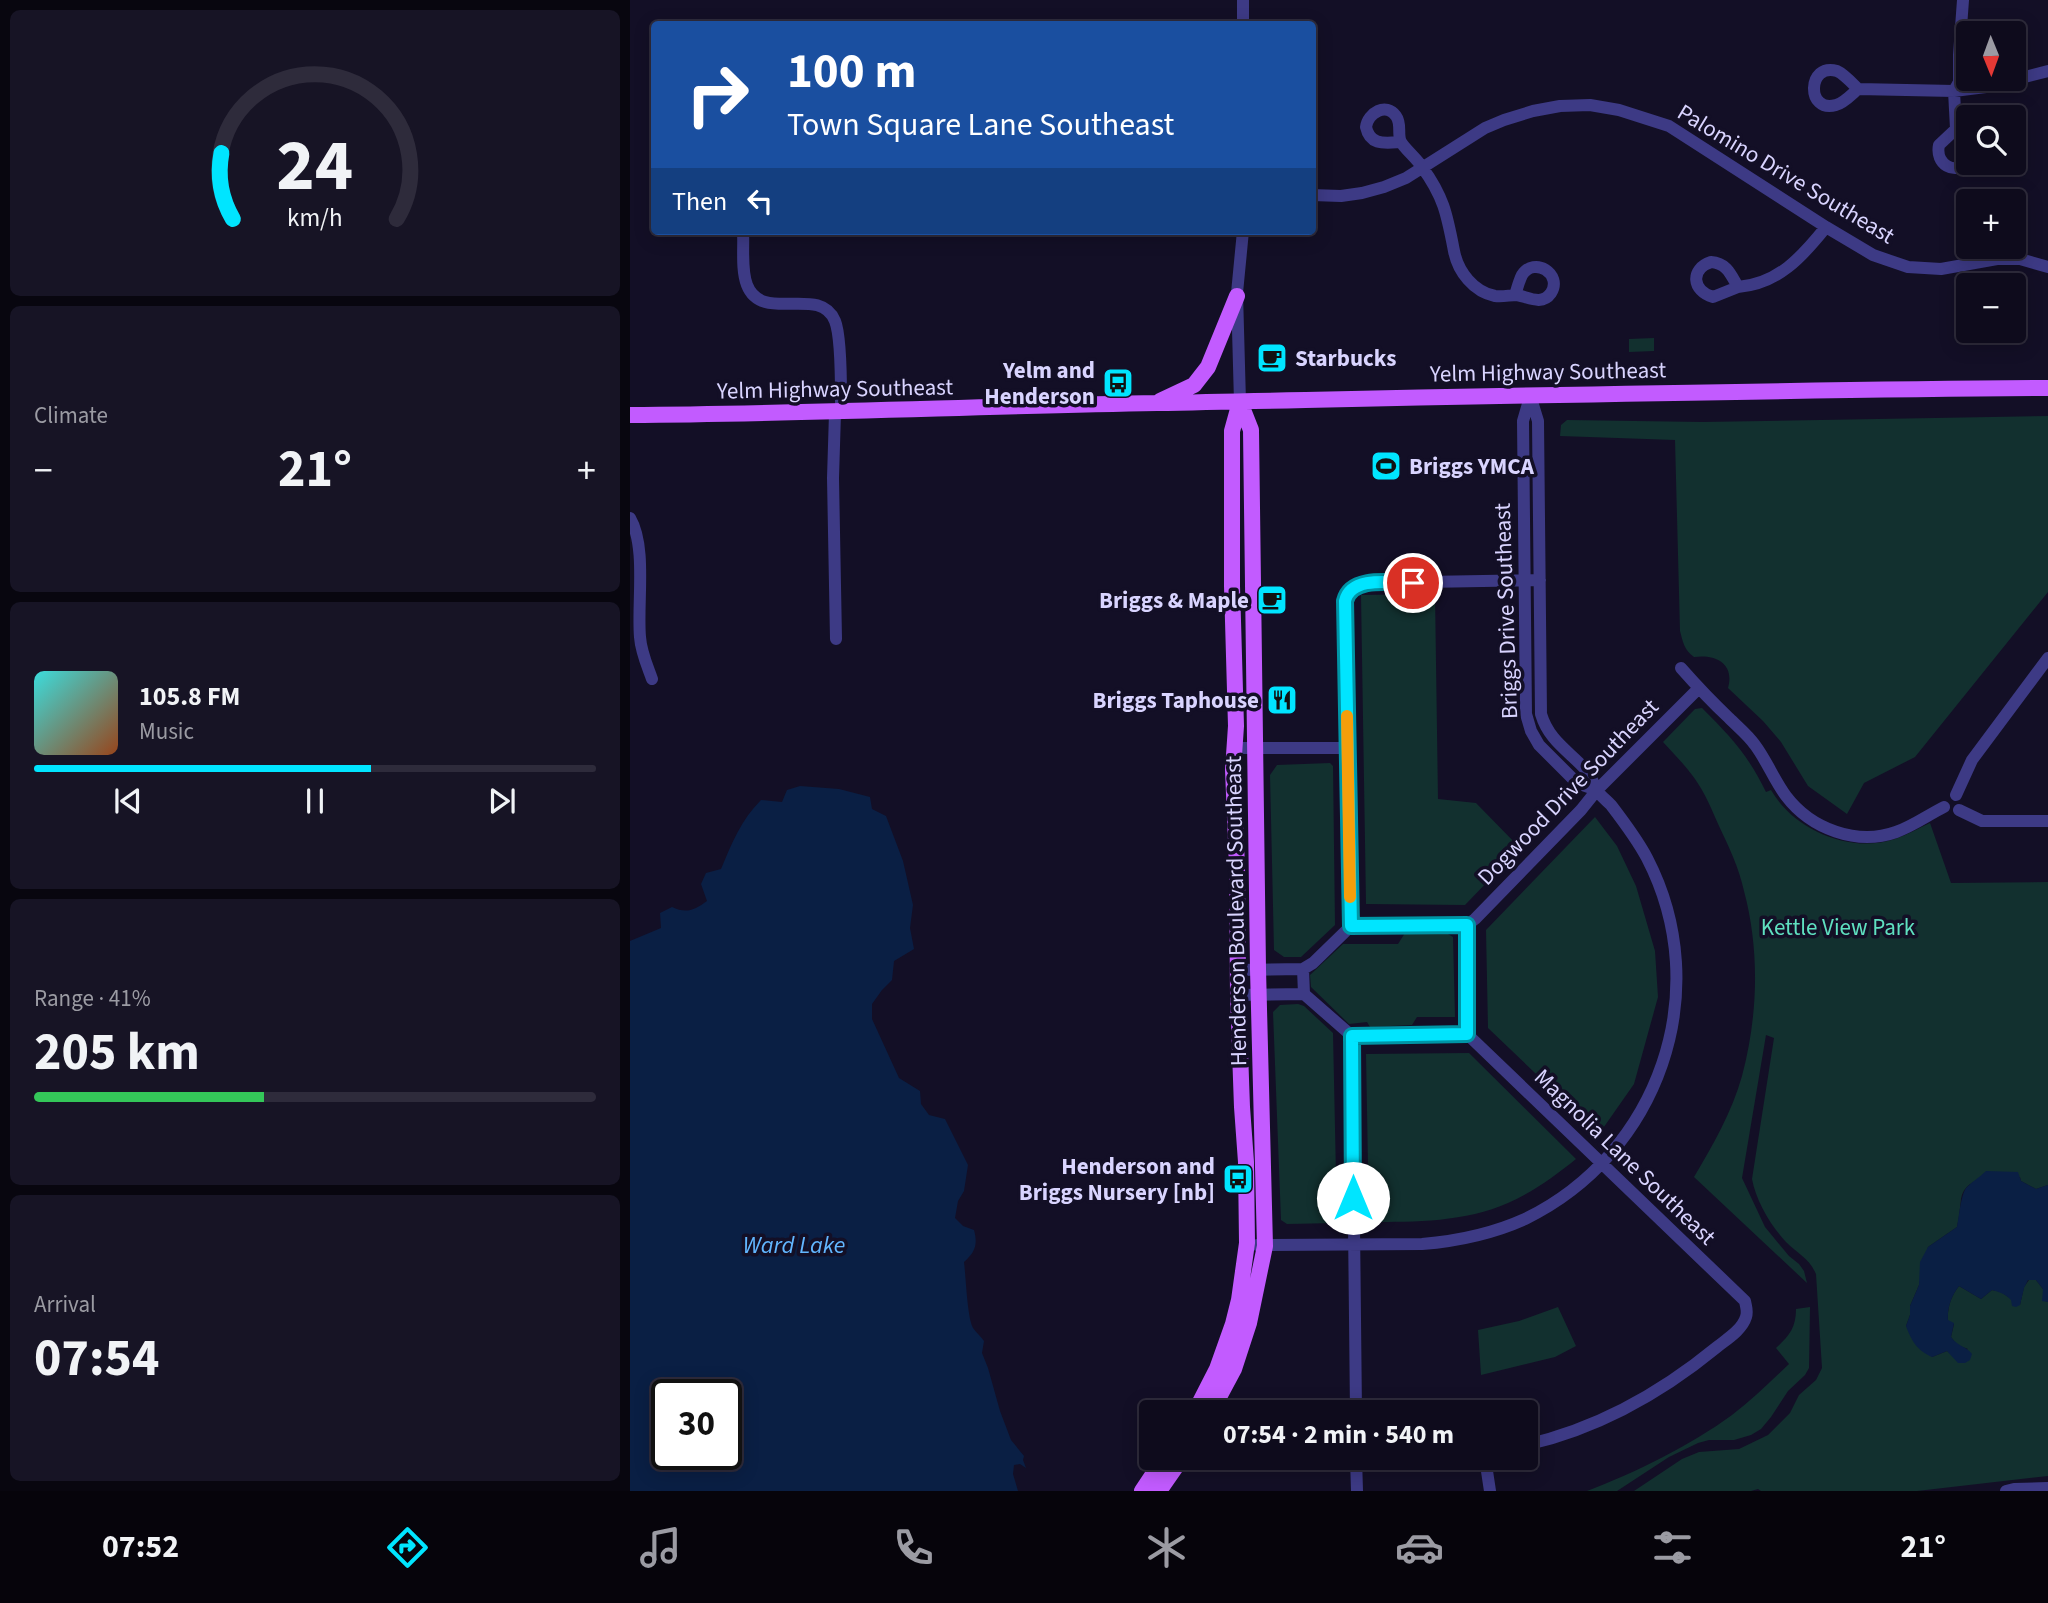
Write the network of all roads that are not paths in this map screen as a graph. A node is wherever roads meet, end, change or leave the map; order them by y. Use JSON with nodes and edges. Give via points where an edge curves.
{"nodes":[{"id":1,"x":1243,"y":0,"type":"edge"},
{"id":2,"x":1963,"y":0,"type":"edge"},
{"id":3,"x":1243,"y":21,"type":"edge"},
{"id":4,"x":2048,"y":71,"type":"edge"},
{"id":5,"x":1858,"y":89,"type":"dead end"},
{"id":6,"x":1954,"y":91,"type":"junction"},
{"id":7,"x":1956,"y":129,"type":"joint"},
{"id":8,"x":1401,"y":142,"type":"dead end"},
{"id":9,"x":1423,"y":167,"type":"junction"},
{"id":10,"x":1956,"y":168,"type":"edge"},
{"id":11,"x":1316,"y":195,"type":"edge"},
{"id":12,"x":1826,"y":227,"type":"junction"},
{"id":13,"x":743,"y":235,"type":"edge"},
{"id":14,"x":1243,"y":235,"type":"edge"},
{"id":15,"x":2048,"y":267,"type":"edge"},
{"id":16,"x":1738,"y":287,"type":"dead end"},
{"id":17,"x":1515,"y":295,"type":"dead end"},
{"id":18,"x":1237,"y":296,"type":"junction"},
{"id":19,"x":2048,"y":388,"type":"edge"},
{"id":20,"x":1530,"y":395,"type":"junction"},
{"id":21,"x":1240,"y":402,"type":"junction"},
{"id":22,"x":1154,"y":403,"type":"junction"},
{"id":23,"x":838,"y":413,"type":"junction"},
{"id":24,"x":630,"y":415,"type":"edge"},
{"id":25,"x":630,"y":519,"type":"edge"},
{"id":26,"x":1539,"y":580,"type":"junction"},
{"id":27,"x":1525,"y":581,"type":"junction"},
{"id":28,"x":836,"y":639,"type":"dead end"},
{"id":29,"x":2048,"y":658,"type":"edge"},
{"id":30,"x":1681,"y":668,"type":"dead end"},
{"id":31,"x":652,"y":679,"type":"dead end"},
{"id":32,"x":1699,"y":688,"type":"junction"},
{"id":33,"x":1235,"y":748,"type":"junction"},
{"id":34,"x":1256,"y":748,"type":"junction"},
{"id":35,"x":1348,"y":748,"type":"junction"},
{"id":36,"x":1597,"y":790,"type":"junction"},
{"id":37,"x":1956,"y":795,"type":"junction"},
{"id":38,"x":1944,"y":807,"type":"junction"},
{"id":39,"x":1959,"y":810,"type":"junction"},
{"id":40,"x":2048,"y":821,"type":"edge"},
{"id":41,"x":1467,"y":925,"type":"junction"},
{"id":42,"x":1351,"y":926,"type":"junction"},
{"id":43,"x":1258,"y":969,"type":"junction"},
{"id":44,"x":1303,"y":969,"type":"junction"},
{"id":45,"x":1237,"y":970,"type":"junction"},
{"id":46,"x":1304,"y":994,"type":"junction"},
{"id":47,"x":1238,"y":995,"type":"junction"},
{"id":48,"x":1259,"y":995,"type":"junction"},
{"id":49,"x":1467,"y":1034,"type":"junction"},
{"id":50,"x":1352,"y":1036,"type":"junction"},
{"id":51,"x":1601,"y":1164,"type":"junction"},
{"id":52,"x":1247,"y":1243,"type":"junction"},
{"id":53,"x":1353,"y":1245,"type":"junction"},
{"id":54,"x":1265,"y":1246,"type":"junction"},
{"id":55,"x":1201,"y":1400,"type":"edge"},
{"id":56,"x":1217,"y":1400,"type":"edge"},
{"id":57,"x":1356,"y":1400,"type":"edge"},
{"id":58,"x":1538,"y":1441,"type":"edge"},
{"id":59,"x":1156,"y":1470,"type":"edge"},
{"id":60,"x":1174,"y":1470,"type":"edge"},
{"id":61,"x":1356,"y":1470,"type":"edge"},
{"id":62,"x":1487,"y":1470,"type":"edge"},
{"id":63,"x":2048,"y":1488,"type":"edge"},
{"id":64,"x":1142,"y":1491,"type":"edge"},
{"id":65,"x":1159,"y":1491,"type":"edge"},
{"id":66,"x":1357,"y":1491,"type":"edge"},
{"id":67,"x":1490,"y":1491,"type":"edge"},
{"id":68,"x":2006,"y":1491,"type":"edge"}],
"edges":[{"from":1,"to":3,"type":"street"},
{"from":2,"to":6,"type":"street","via":[[1959,82]]},
{"from":4,"to":6,"type":"street"},
{"from":5,"to":6,"type":"street"},
{"from":6,"to":7,"type":"street"},
{"from":7,"to":10,"type":"street","via":[[1939,145],[1945,166]]},
{"from":8,"to":9,"type":"street"},
{"from":9,"to":11,"type":"street","name":"Palomino Drive Southeast","via":[[1362,193]]},
{"from":9,"to":12,"type":"street","name":"Palomino Drive Southeast","via":[[1504,120],[1560,106],[1590,105],[1669,127]]},
{"from":9,"to":17,"type":"street","via":[[1446,209],[1460,269],[1477,289]]},
{"from":12,"to":15,"type":"street","name":"Palomino Drive Southeast","via":[[1873,255],[1908,267],[1941,269],[1997,259],[2020,259]]},
{"from":12,"to":16,"type":"street","via":[[1784,272],[1766,282]]},
{"from":13,"to":23,"type":"street","via":[[747,285],[755,298],[768,304],[824,307],[835,319]]},
{"from":14,"to":18,"type":"street","name":"Henderson Boulevard Southeast"},
{"from":18,"to":21,"type":"street","name":"Henderson Boulevard Southeast"},
{"from":18,"to":22,"type":"main road","via":[[1208,367],[1194,385]]},
{"from":19,"to":20,"type":"main road","name":"Yelm Highway Southeast"},
{"from":20,"to":21,"type":"main road","name":"Yelm Highway Southeast"},
{"from":20,"to":26,"type":"street","name":"Briggs Drive Southeast","via":[[1538,422]]},
{"from":20,"to":27,"type":"street","name":"Briggs Drive Southeast","via":[[1523,421]]},
{"from":21,"to":22,"type":"main road","name":"Yelm Highway Southeast"},
{"from":21,"to":33,"type":"main road","name":"Henderson Boulevard Southeast","via":[[1232,429]]},
{"from":21,"to":34,"type":"main road","name":"Henderson Boulevard Southeast","via":[[1251,430]]},
{"from":22,"to":23,"type":"main road","name":"Yelm Highway Southeast"},
{"from":23,"to":24,"type":"main road","name":"Yelm Highway Southeast"},
{"from":23,"to":28,"type":"street","via":[[833,491]]},
{"from":25,"to":31,"type":"street","via":[[638,541],[640,636]]},
{"from":26,"to":27,"type":"street"},
{"from":26,"to":36,"type":"street","name":"Briggs Drive Southeast","via":[[1541,714],[1545,727],[1589,773]]},
{"from":27,"to":35,"type":"street","via":[[1367,583],[1350,590],[1345,601]]},
{"from":27,"to":36,"type":"street","name":"Briggs Drive Southeast","via":[[1531,731],[1577,783]]},
{"from":29,"to":37,"type":"street","via":[[1972,760]]},
{"from":30,"to":32,"type":"street"},
{"from":32,"to":36,"type":"street","name":"Dogwood Drive Southeast"},
{"from":32,"to":38,"type":"street","via":[[1754,743],[1793,804],[1826,828],[1854,836],[1885,835]]},
{"from":33,"to":34,"type":"street"},
{"from":33,"to":45,"type":"main road","name":"Henderson Boulevard Southeast"},
{"from":34,"to":35,"type":"street"},
{"from":34,"to":43,"type":"main road","name":"Henderson Boulevard Southeast"},
{"from":35,"to":42,"type":"street"},
{"from":36,"to":41,"type":"street","name":"Dogwood Drive Southeast"},
{"from":36,"to":51,"type":"street","name":"Briggs Drive Southeast","via":[[1636,839],[1656,877],[1669,916],[1676,975],[1666,1056],[1631,1128]]},
{"from":37,"to":38,"type":"street","via":[[1946,796]]},
{"from":37,"to":39,"type":"street","via":[[1961,800]]},
{"from":38,"to":39,"type":"street","via":[[1952,813]]},
{"from":39,"to":40,"type":"street","via":[[1982,821]]},
{"from":41,"to":42,"type":"street"},
{"from":41,"to":49,"type":"street"},
{"from":42,"to":44,"type":"street"},
{"from":43,"to":44,"type":"street"},
{"from":43,"to":45,"type":"street"},
{"from":43,"to":48,"type":"main road","name":"Henderson Boulevard Southeast"},
{"from":44,"to":46,"type":"street"},
{"from":45,"to":47,"type":"main road","name":"Henderson Boulevard Southeast"},
{"from":46,"to":48,"type":"street"},
{"from":46,"to":50,"type":"street"},
{"from":47,"to":48,"type":"street"},
{"from":47,"to":52,"type":"main road","name":"Henderson Boulevard Southeast"},
{"from":48,"to":54,"type":"main road","name":"Henderson Boulevard Southeast"},
{"from":49,"to":50,"type":"street"},
{"from":49,"to":51,"type":"street","name":"Magnolia Lane Southeast"},
{"from":50,"to":53,"type":"street"},
{"from":51,"to":53,"type":"street","name":"Briggs Drive Southeast","via":[[1542,1210],[1488,1233],[1434,1243]]},
{"from":51,"to":58,"type":"street","name":"Magnolia Lane Southeast","via":[[1745,1301],[1748,1313],[1730,1337],[1658,1390],[1618,1412]]},
{"from":52,"to":54,"type":"street","name":"Briggs Drive Southeast"},
{"from":52,"to":55,"type":"main road","name":"Henderson Boulevard Southeast","via":[[1233,1324]]},
{"from":53,"to":54,"type":"street","name":"Briggs Drive Southeast"},
{"from":53,"to":57,"type":"street"},
{"from":54,"to":56,"type":"main road","name":"Henderson Boulevard Southeast","via":[[1245,1335],[1234,1369]]},
{"from":59,"to":64,"type":"main road"},
{"from":60,"to":65,"type":"main road"},
{"from":61,"to":66,"type":"street"},
{"from":62,"to":67,"type":"street"},
{"from":63,"to":68,"type":"street"}]}
